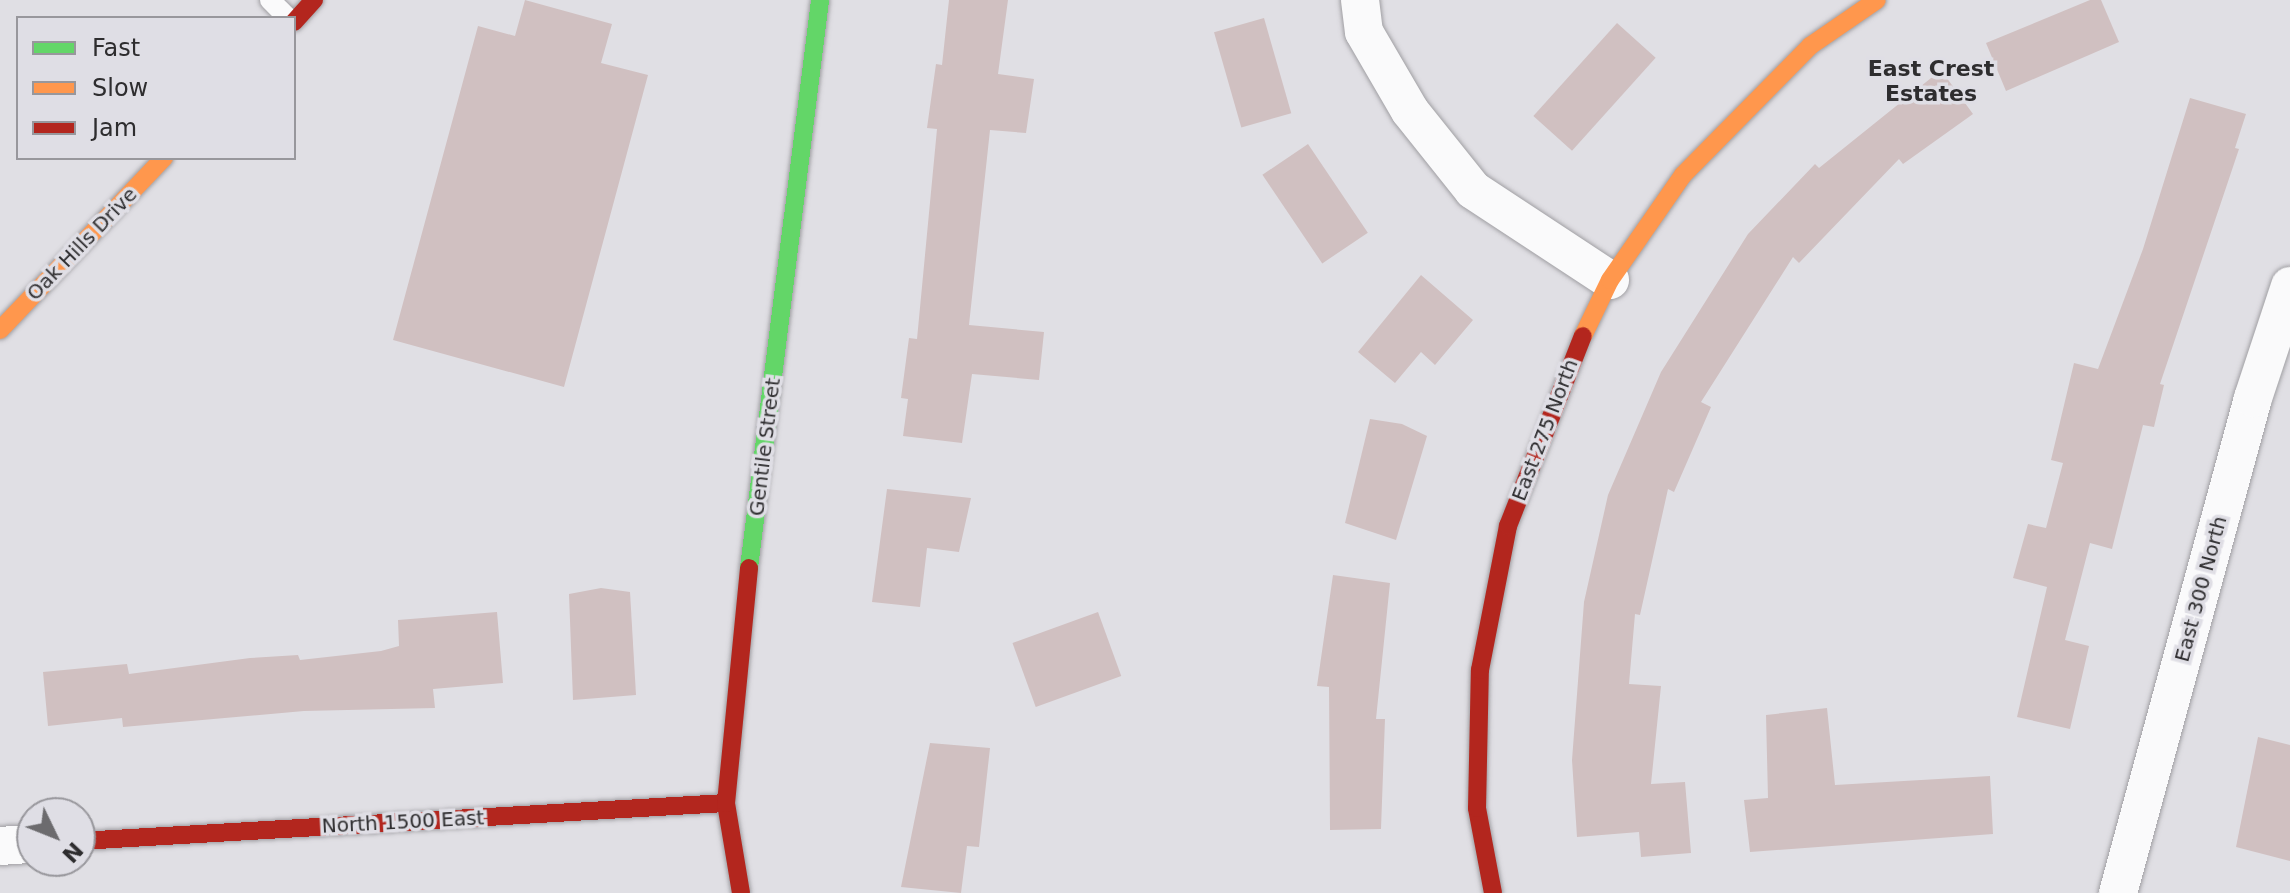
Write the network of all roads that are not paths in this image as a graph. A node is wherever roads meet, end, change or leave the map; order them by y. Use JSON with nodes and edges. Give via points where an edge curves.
{"nodes":[{"id":1,"x":270,"y":0,"type":"edge"},
{"id":2,"x":314,"y":0,"type":"edge"},
{"id":3,"x":820,"y":0,"type":"edge"},
{"id":4,"x":1360,"y":0,"type":"edge"},
{"id":5,"x":1877,"y":0,"type":"edge"},
{"id":6,"x":286,"y":16,"type":"edge"},
{"id":7,"x":296,"y":20,"type":"edge"},
{"id":8,"x":162,"y":160,"type":"edge"},
{"id":9,"x":1610,"y":280,"type":"junction"},
{"id":10,"x":2290,"y":286,"type":"edge"},
{"id":11,"x":0,"y":330,"type":"edge"},
{"id":12,"x":726,"y":803,"type":"junction"},
{"id":13,"x":96,"y":840,"type":"edge"},
{"id":14,"x":741,"y":893,"type":"edge"},
{"id":15,"x":1493,"y":893,"type":"edge"},
{"id":16,"x":2118,"y":893,"type":"edge"}],
"edges":[{"from":1,"to":6,"type":"lane"},
{"from":2,"to":7,"type":"street"},
{"from":3,"to":12,"type":"street","name":"Gentile Street","via":[[739,652]]},
{"from":4,"to":9,"type":"street","via":[[1364,32],[1410,111],[1473,190]]},
{"from":5,"to":9,"type":"street","name":"East 275 North","via":[[1810,46],[1683,175]]},
{"from":8,"to":11,"type":"street","name":"Oak Hills Drive"},
{"from":9,"to":15,"type":"street","name":"East 275 North","via":[[1562,378],[1508,526],[1480,670],[1477,808]]},
{"from":10,"to":16,"type":"street","name":"East 300 North","via":[[2253,398]]},
{"from":12,"to":13,"type":"street","name":"North 1500 East"},
{"from":12,"to":14,"type":"street","name":"Gentile Street"}]}
